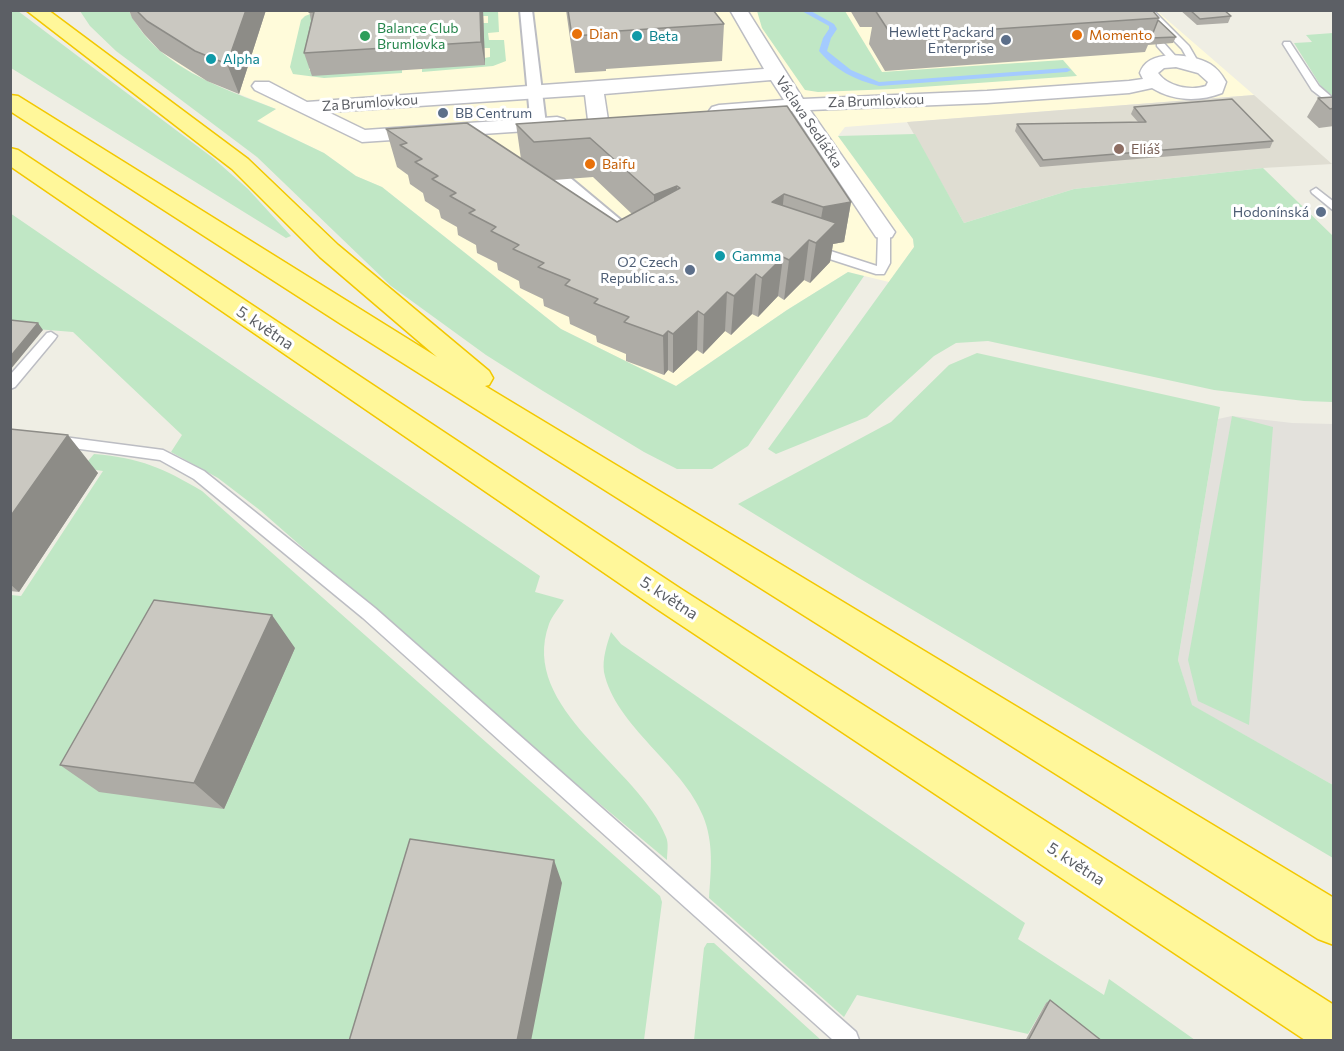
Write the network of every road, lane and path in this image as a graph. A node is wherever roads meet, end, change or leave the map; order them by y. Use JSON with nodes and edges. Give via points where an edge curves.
{"nodes":[{"id":1,"x":35,"y":10,"type":"edge"},
{"id":2,"x":526,"y":10,"type":"edge"},
{"id":3,"x":738,"y":10,"type":"edge"},
{"id":4,"x":1148,"y":10,"type":"edge"},
{"id":5,"x":70,"y":12,"type":"dead end"},
{"id":6,"x":1160,"y":44,"type":"edge"},
{"id":7,"x":1287,"y":44,"type":"dead end"},
{"id":8,"x":1185,"y":63,"type":"junction"},
{"id":9,"x":660,"y":65,"type":"edge"},
{"id":10,"x":776,"y":74,"type":"junction"},
{"id":11,"x":129,"y":80,"type":"junction"},
{"id":12,"x":1155,"y":82,"type":"junction"},
{"id":13,"x":668,"y":84,"type":"junction"},
{"id":14,"x":262,"y":86,"type":"dead end"},
{"id":15,"x":593,"y":87,"type":"junction"},
{"id":16,"x":526,"y":92,"type":"junction"},
{"id":17,"x":10,"y":100,"type":"edge"},
{"id":18,"x":1334,"y":104,"type":"edge"},
{"id":19,"x":797,"y":105,"type":"junction"},
{"id":20,"x":304,"y":108,"type":"junction"},
{"id":21,"x":706,"y":112,"type":"edge"},
{"id":22,"x":622,"y":118,"type":"edge"},
{"id":23,"x":598,"y":120,"type":"junction"},
{"id":24,"x":528,"y":125,"type":"junction"},
{"id":25,"x":394,"y":135,"type":"junction"},
{"id":26,"x":362,"y":136,"type":"junction"},
{"id":27,"x":428,"y":154,"type":"edge"},
{"id":28,"x":10,"y":155,"type":"edge"},
{"id":29,"x":399,"y":156,"type":"edge"},
{"id":30,"x":542,"y":161,"type":"edge"},
{"id":31,"x":562,"y":179,"type":"edge"},
{"id":32,"x":1316,"y":191,"type":"dead end"},
{"id":33,"x":1334,"y":208,"type":"edge"},
{"id":34,"x":884,"y":232,"type":"joint"},
{"id":35,"x":624,"y":233,"type":"edge"},
{"id":36,"x":795,"y":244,"type":"edge"},
{"id":37,"x":51,"y":336,"type":"dead end"},
{"id":38,"x":10,"y":384,"type":"edge"},
{"id":39,"x":46,"y":440,"type":"edge"},
{"id":40,"x":566,"y":450,"type":"junction"},
{"id":41,"x":1334,"y":923,"type":"edge"},
{"id":42,"x":1334,"y":1032,"type":"edge"},
{"id":43,"x":849,"y":1041,"type":"edge"}],
"edges":[{"from":1,"to":11,"type":"highway"},
{"from":2,"to":16,"type":"street"},
{"from":3,"to":10,"type":"street","name":"Václava Sedláčka"},
{"from":4,"to":8,"type":"lane","via":[[1186,48]]},
{"from":5,"to":11,"type":"highway"},
{"from":6,"to":8,"type":"lane"},
{"from":7,"to":18,"type":"lane","via":[[1315,88]]},
{"from":8,"to":12,"type":"street","via":[[1159,63],[1150,69],[1150,78]]},
{"from":8,"to":12,"type":"street","via":[[1213,74],[1215,88],[1191,94]]},
{"from":9,"to":13,"type":"street"},
{"from":10,"to":13,"type":"street","name":"Za Brumlovkou"},
{"from":10,"to":19,"type":"street","name":"Václava Sedláčka"},
{"from":11,"to":40,"type":"highway","via":[[240,164],[329,251]]},
{"from":12,"to":19,"type":"street","name":"Za Brumlovkou","via":[[987,97]]},
{"from":13,"to":15,"type":"street","name":"Za Brumlovkou"},
{"from":14,"to":20,"type":"street"},
{"from":15,"to":16,"type":"street","name":"Za Brumlovkou"},
{"from":15,"to":23,"type":"street"},
{"from":16,"to":20,"type":"street","name":"Za Brumlovkou","via":[[385,94]]},
{"from":16,"to":24,"type":"street"},
{"from":17,"to":40,"type":"highway","via":[[215,233]]},
{"from":19,"to":21,"type":"street","name":"Za Brumlovkou"},
{"from":19,"to":34,"type":"street","name":"Václava Sedláčka"},
{"from":20,"to":26,"type":"street","name":"Za Brumlovkou"},
{"from":22,"to":23,"type":"street","name":"Za Brumlovkou"},
{"from":23,"to":24,"type":"street","name":"Za Brumlovkou"},
{"from":24,"to":25,"type":"street","name":"Za Brumlovkou"},
{"from":24,"to":30,"type":"street"},
{"from":25,"to":26,"type":"street","name":"Za Brumlovkou"},
{"from":25,"to":27,"type":"street"},
{"from":26,"to":29,"type":"street"},
{"from":28,"to":42,"type":"highway","name":"5. května","via":[[669,599]]},
{"from":31,"to":35,"type":"street"},
{"from":32,"to":33,"type":"lane"},
{"from":34,"to":36,"type":"lane","via":[[884,263],[880,271]]},
{"from":37,"to":38,"type":"lane"},
{"from":39,"to":43,"type":"lane","via":[[163,455],[200,476],[369,613]]},
{"from":40,"to":41,"type":"highway"}]}
